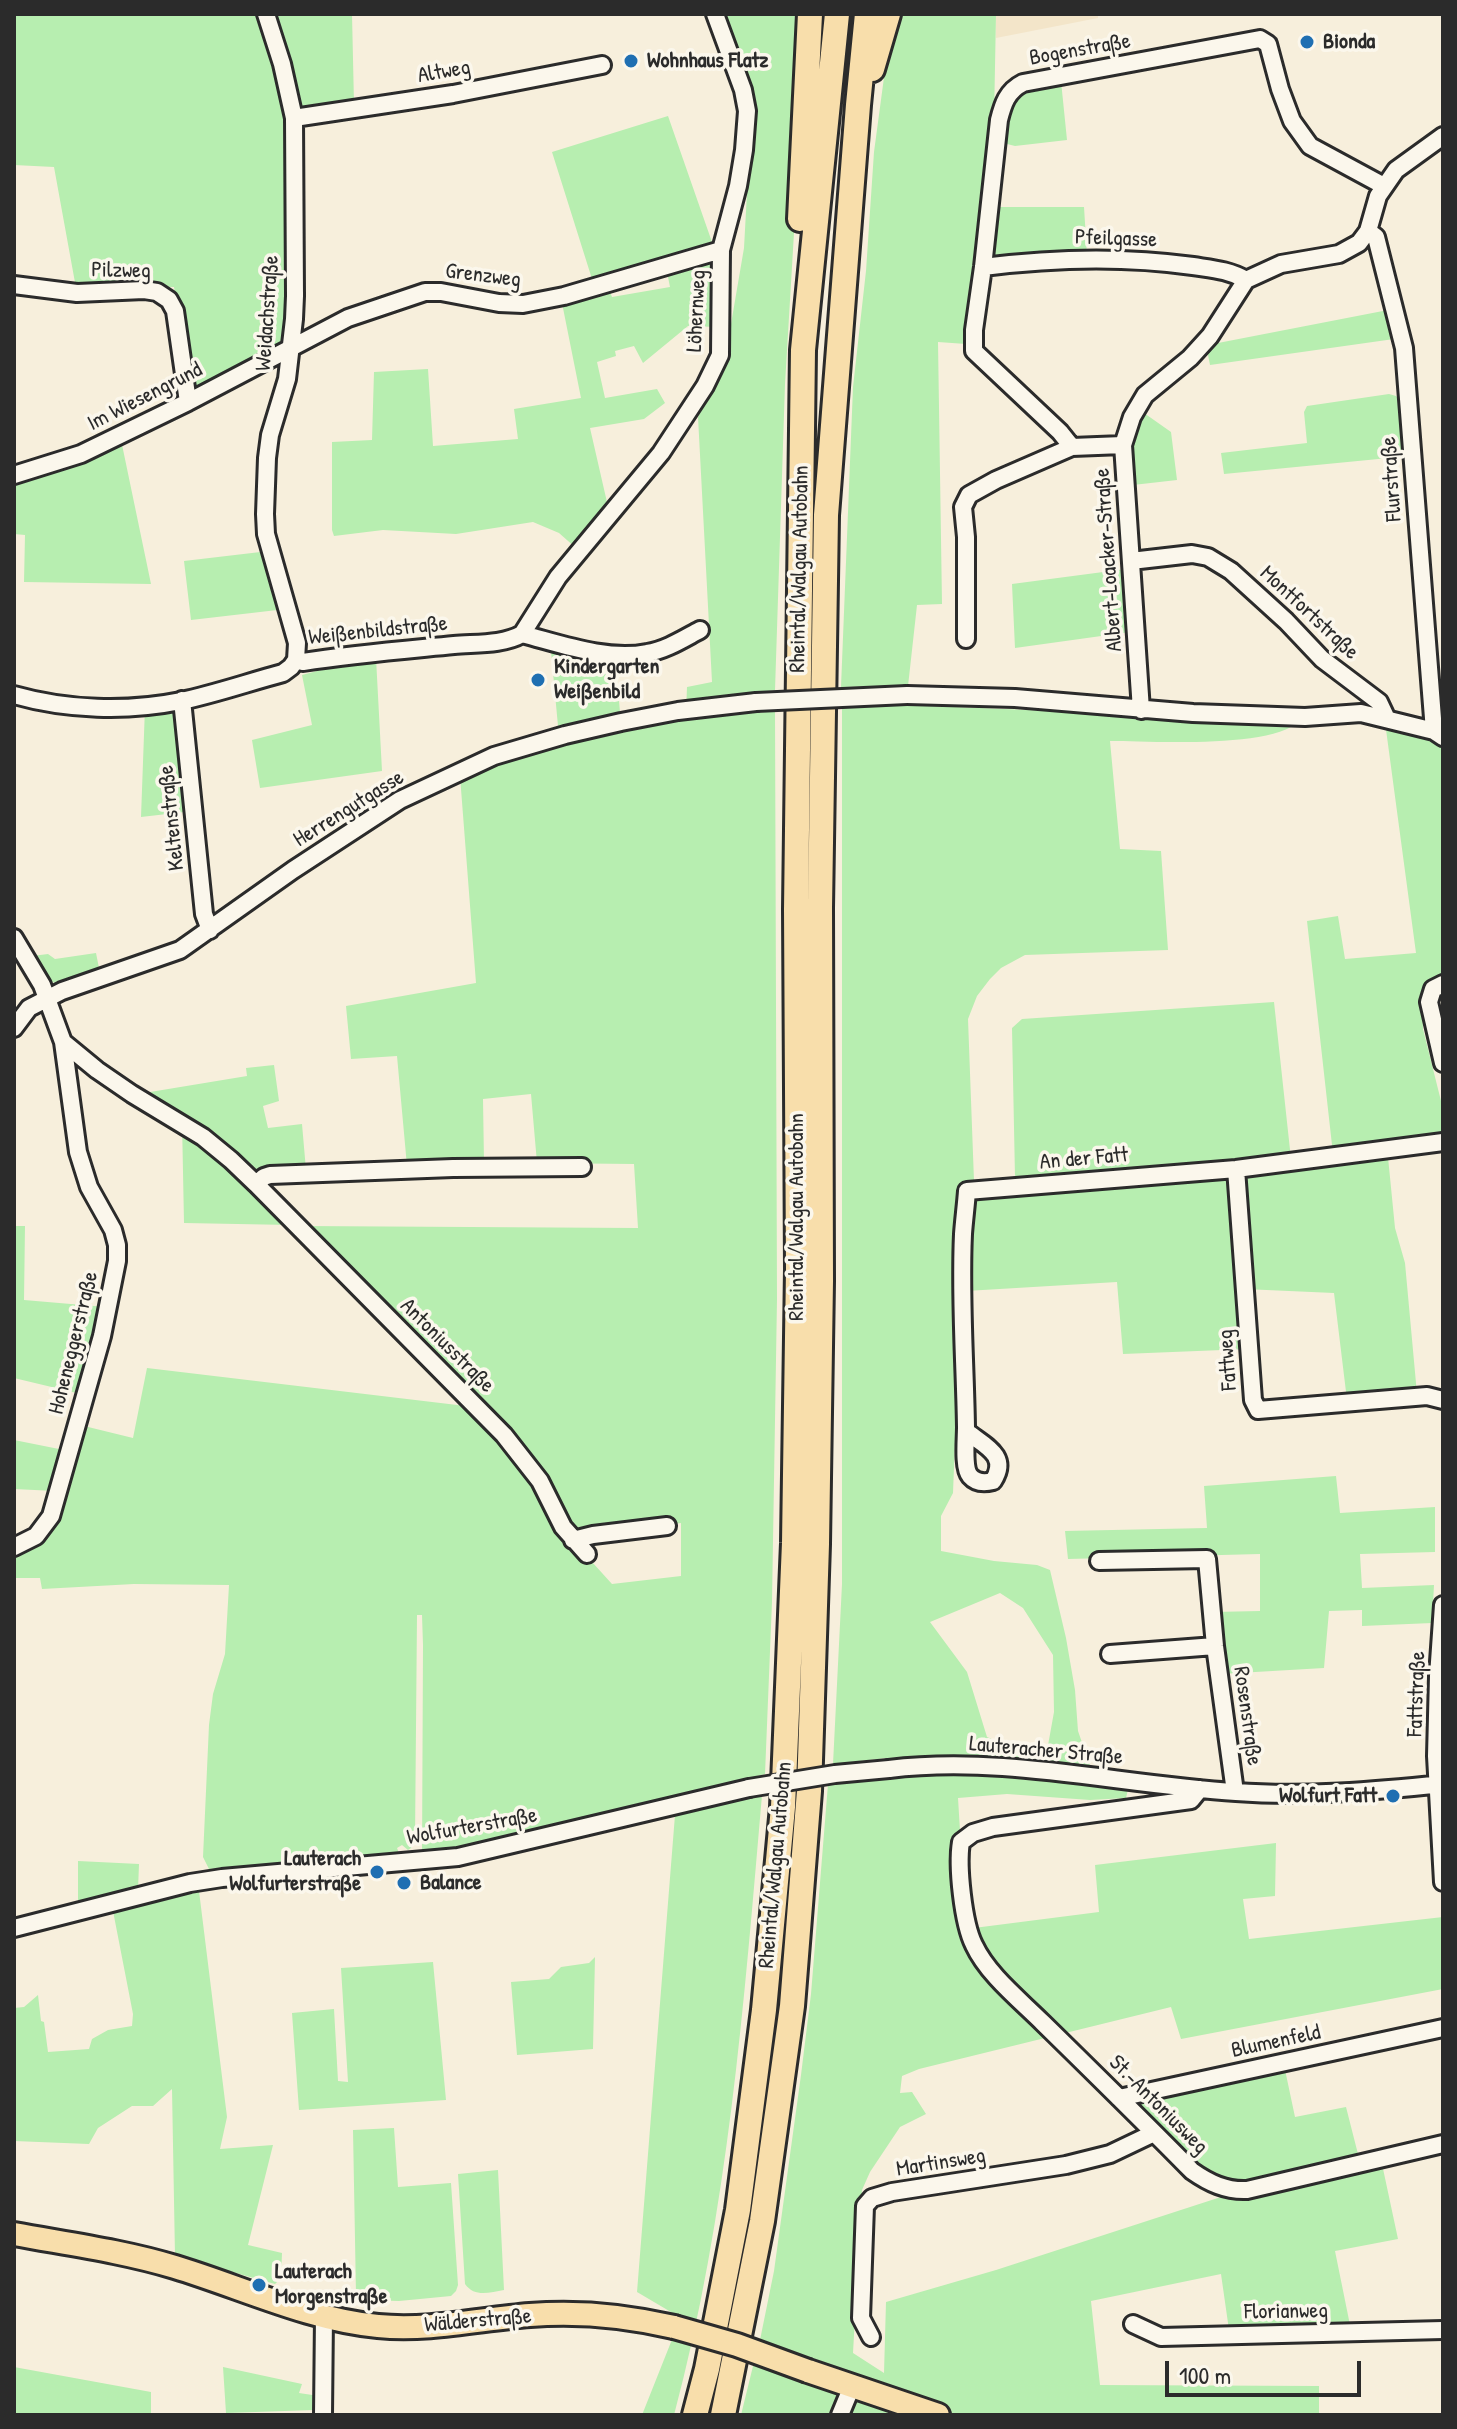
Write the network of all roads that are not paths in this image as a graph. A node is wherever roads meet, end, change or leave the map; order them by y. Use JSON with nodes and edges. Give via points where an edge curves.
{"nodes":[{"id":1,"x":266,"y":14,"type":"edge"},
{"id":2,"x":810,"y":14,"type":"edge"},
{"id":3,"x":837,"y":14,"type":"edge"},
{"id":4,"x":867,"y":14,"type":"edge"},
{"id":5,"x":888,"y":14,"type":"edge"},
{"id":6,"x":718,"y":22,"type":"edge"},
{"id":7,"x":602,"y":65,"type":"dead end"},
{"id":8,"x":858,"y":105,"type":"junction"},
{"id":9,"x":294,"y":118,"type":"junction"},
{"id":10,"x":1443,"y":136,"type":"edge"},
{"id":11,"x":1384,"y":186,"type":"junction"},
{"id":12,"x":1368,"y":231,"type":"junction"},
{"id":13,"x":721,"y":250,"type":"junction"},
{"id":14,"x":983,"y":267,"type":"junction"},
{"id":15,"x":1246,"y":280,"type":"junction"},
{"id":16,"x":14,"y":285,"type":"edge"},
{"id":17,"x":291,"y":347,"type":"junction"},
{"id":18,"x":803,"y":350,"type":"junction"},
{"id":19,"x":188,"y":402,"type":"junction"},
{"id":20,"x":1123,"y":445,"type":"junction"},
{"id":21,"x":1072,"y":447,"type":"junction"},
{"id":22,"x":14,"y":475,"type":"edge"},
{"id":23,"x":1131,"y":561,"type":"junction"},
{"id":24,"x":700,"y":630,"type":"dead end"},
{"id":25,"x":522,"y":634,"type":"junction"},
{"id":26,"x":966,"y":639,"type":"dead end"},
{"id":27,"x":296,"y":660,"type":"junction"},
{"id":28,"x":14,"y":695,"type":"edge"},
{"id":29,"x":182,"y":700,"type":"junction"},
{"id":30,"x":1141,"y":710,"type":"junction"},
{"id":31,"x":1387,"y":719,"type":"junction"},
{"id":32,"x":1439,"y":734,"type":"edge"},
{"id":33,"x":210,"y":930,"type":"junction"},
{"id":34,"x":14,"y":938,"type":"edge"},
{"id":35,"x":1443,"y":984,"type":"edge"},
{"id":36,"x":48,"y":998,"type":"junction"},
{"id":37,"x":14,"y":1028,"type":"edge"},
{"id":38,"x":63,"y":1042,"type":"junction"},
{"id":39,"x":1443,"y":1063,"type":"edge"},
{"id":40,"x":1443,"y":1142,"type":"edge"},
{"id":41,"x":582,"y":1167,"type":"dead end"},
{"id":42,"x":1236,"y":1169,"type":"junction"},
{"id":43,"x":256,"y":1184,"type":"junction"},
{"id":44,"x":1443,"y":1400,"type":"edge"},
{"id":45,"x":966,"y":1431,"type":"dead end"},
{"id":46,"x":667,"y":1526,"type":"dead end"},
{"id":47,"x":573,"y":1540,"type":"junction"},
{"id":48,"x":14,"y":1547,"type":"edge"},
{"id":49,"x":587,"y":1554,"type":"dead end"},
{"id":50,"x":1099,"y":1561,"type":"dead end"},
{"id":51,"x":1443,"y":1605,"type":"edge"},
{"id":52,"x":1442,"y":1637,"type":"edge"},
{"id":53,"x":1215,"y":1646,"type":"junction"},
{"id":54,"x":1110,"y":1654,"type":"dead end"},
{"id":55,"x":889,"y":1769,"type":"joint"},
{"id":56,"x":1440,"y":1785,"type":"edge"},
{"id":57,"x":1200,"y":1789,"type":"junction"},
{"id":58,"x":1235,"y":1792,"type":"junction"},
{"id":59,"x":958,"y":1859,"type":"joint"},
{"id":60,"x":1443,"y":1882,"type":"edge"},
{"id":61,"x":14,"y":1928,"type":"edge"},
{"id":62,"x":1443,"y":2028,"type":"edge"},
{"id":63,"x":1119,"y":2098,"type":"junction"},
{"id":64,"x":1154,"y":2133,"type":"junction"},
{"id":65,"x":1443,"y":2144,"type":"edge"},
{"id":66,"x":14,"y":2234,"type":"edge"},
{"id":67,"x":324,"y":2316,"type":"junction"},
{"id":68,"x":1133,"y":2324,"type":"dead end"},
{"id":69,"x":1443,"y":2330,"type":"edge"},
{"id":70,"x":871,"y":2337,"type":"dead end"},
{"id":71,"x":852,"y":2386,"type":"junction"},
{"id":72,"x":323,"y":2415,"type":"edge"},
{"id":73,"x":695,"y":2415,"type":"edge"},
{"id":74,"x":723,"y":2415,"type":"edge"},
{"id":75,"x":840,"y":2415,"type":"edge"},
{"id":76,"x":938,"y":2415,"type":"edge"}],
"edges":[{"from":1,"to":9,"type":"street","name":"Weidachstraße"},
{"from":2,"to":18,"type":"highway","via":[[799,243]]},
{"from":3,"to":18,"type":"highway","name":"Rheintal/Walgau Autobahn"},
{"from":4,"to":8,"type":"highway","name":"Rheintal/Walgau Autobahn"},
{"from":5,"to":8,"type":"highway"},
{"from":6,"to":13,"type":"street","name":"Löhernweg","via":[[747,111],[738,186]]},
{"from":7,"to":9,"type":"street","name":"Altweg"},
{"from":8,"to":74,"type":"highway","name":"Rheintal/Walgau Autobahn","via":[[826,515],[821,1312],[809,1791],[792,2006],[765,2206]]},
{"from":9,"to":17,"type":"street","name":"Weidachstraße"},
{"from":10,"to":11,"type":"street","via":[[1396,170]]},
{"from":11,"to":12,"type":"street"},
{"from":11,"to":14,"type":"street","name":"Bogenstraße","via":[[1310,146],[1292,121],[1270,49],[1260,39],[1023,83],[1007,95],[999,120]]},
{"from":12,"to":15,"type":"street","via":[[1339,254],[1281,264]]},
{"from":12,"to":32,"type":"street","name":"Flurstraße","via":[[1376,237],[1404,348]]},
{"from":13,"to":17,"type":"street","name":"Grenzweg","via":[[523,304],[425,292],[348,318]]},
{"from":13,"to":25,"type":"street","name":"Löhernweg","via":[[721,346],[714,371],[661,453],[558,577]]},
{"from":14,"to":15,"type":"street","name":"Pfeilgasse","via":[[1120,259],[1230,271]]},
{"from":14,"to":21,"type":"street","name":"Bogenstraße","via":[[974,351]]},
{"from":15,"to":20,"type":"street","name":"Albert-Loacker-Straße","via":[[1210,336],[1145,395]]},
{"from":16,"to":19,"type":"street","name":"Pilzweg","via":[[77,293],[144,290],[169,300]]},
{"from":17,"to":19,"type":"street","name":"Im Wiesengrund"},
{"from":17,"to":27,"type":"street","name":"Weidachstraße","via":[[270,435],[265,514],[297,643]]},
{"from":18,"to":73,"type":"highway","name":"Rheintal/Walgau Autobahn","via":[[798,1269],[783,1807],[738,2210]]},
{"from":19,"to":22,"type":"street","name":"Im Wiesengrund","via":[[81,454]]},
{"from":20,"to":21,"type":"street"},
{"from":20,"to":23,"type":"street","name":"Albert-Loacker-Straße"},
{"from":21,"to":26,"type":"street","name":"Albert-Loacker-Straße","via":[[969,495],[963,507]]},
{"from":23,"to":30,"type":"street","name":"Albert-Loacker-Straße"},
{"from":23,"to":31,"type":"street","name":"Montfortstraße","via":[[1192,554],[1231,571],[1322,659],[1379,702]]},
{"from":24,"to":25,"type":"street","name":"Weißenbildstraße","via":[[661,649],[631,655]]},
{"from":25,"to":27,"type":"street","name":"Weißenbildstraße"},
{"from":27,"to":29,"type":"street","name":"Weißenbildstraße","via":[[283,673]]},
{"from":28,"to":29,"type":"street","name":"Weißenbildstraße","via":[[93,708]]},
{"from":29,"to":33,"type":"street","name":"Keltenstraße","via":[[204,914]]},
{"from":30,"to":31,"type":"street","via":[[1305,717],[1361,713]]},
{"from":30,"to":33,"type":"street","name":"Herrengutgasse","bridge":true,"via":[[907,695],[678,711],[565,735],[494,756],[400,800]]},
{"from":31,"to":32,"type":"street"},
{"from":33,"to":36,"type":"street","name":"Herrengutgasse","via":[[165,957]]},
{"from":34,"to":36,"type":"street"},
{"from":35,"to":39,"type":"street","via":[[1433,989],[1429,1002]]},
{"from":36,"to":37,"type":"street","name":"Herrengutgasse","via":[[29,1008]]},
{"from":36,"to":38,"type":"street"},
{"from":38,"to":43,"type":"street","name":"Antoniusstraße","via":[[203,1137]]},
{"from":38,"to":48,"type":"street","name":"Hoheneggerstraße","via":[[78,1152],[89,1187],[113,1230],[117,1261],[96,1361],[51,1516],[36,1536]]},
{"from":40,"to":42,"type":"street","name":"An der Fatt"},
{"from":41,"to":43,"type":"street","via":[[270,1175]]},
{"from":42,"to":44,"type":"street","name":"Fattweg","via":[[1253,1400],[1258,1410],[1427,1396]]},
{"from":42,"to":45,"type":"street","name":"An der Fatt","via":[[967,1191]]},
{"from":43,"to":47,"type":"street","name":"Antoniusstraße","via":[[504,1435],[540,1481]]},
{"from":46,"to":47,"type":"street"},
{"from":47,"to":49,"type":"street","name":"Antoniusstraße"},
{"from":50,"to":53,"type":"street","name":"Rosenstraße","via":[[1207,1559]]},
{"from":51,"to":52,"type":"street","name":"Fattstraße"},
{"from":52,"to":56,"type":"street","name":"Fattstraße","via":[[1437,1698]]},
{"from":53,"to":54,"type":"street","name":"Rosenstraße"},
{"from":53,"to":58,"type":"street","name":"Rosenstraße"},
{"from":55,"to":57,"type":"street","name":"Lauteracher Straße","via":[[1015,1768]]},
{"from":55,"to":61,"type":"street","name":"Wolfurterstraße","bridge":true,"via":[[749,1788],[458,1857],[190,1883]]},
{"from":56,"to":58,"type":"street","name":"Lauteracher Straße"},
{"from":56,"to":60,"type":"street","name":"Fattstraße"},
{"from":57,"to":58,"type":"street","name":"Lauteracher Straße"},
{"from":57,"to":59,"type":"street","name":"Lauteracher Straße","via":[[1191,1800],[993,1827],[961,1842]]},
{"from":59,"to":63,"type":"street","name":"St.-Antoniusweg","via":[[974,1946]]},
{"from":62,"to":63,"type":"street","name":"Blumenfeld"},
{"from":63,"to":64,"type":"street","name":"St.-Antoniusweg"},
{"from":64,"to":65,"type":"street","name":"St.-Antoniusweg","via":[[1201,2178],[1236,2191]]},
{"from":64,"to":70,"type":"street","name":"Martinsweg","via":[[1110,2154],[1066,2165],[872,2198],[865,2206],[861,2318]]},
{"from":66,"to":67,"type":"main road","name":"Wälderstraße","via":[[170,2266]]},
{"from":67,"to":71,"type":"main road","name":"Wälderstraße","bridge":true,"via":[[401,2327],[532,2315],[618,2317],[725,2341]]},
{"from":67,"to":72,"type":"street"},
{"from":68,"to":69,"type":"street","name":"Florianweg","via":[[1161,2337]]},
{"from":71,"to":75,"type":"street"},
{"from":71,"to":76,"type":"main road","name":"Wälderstraße"}]}
